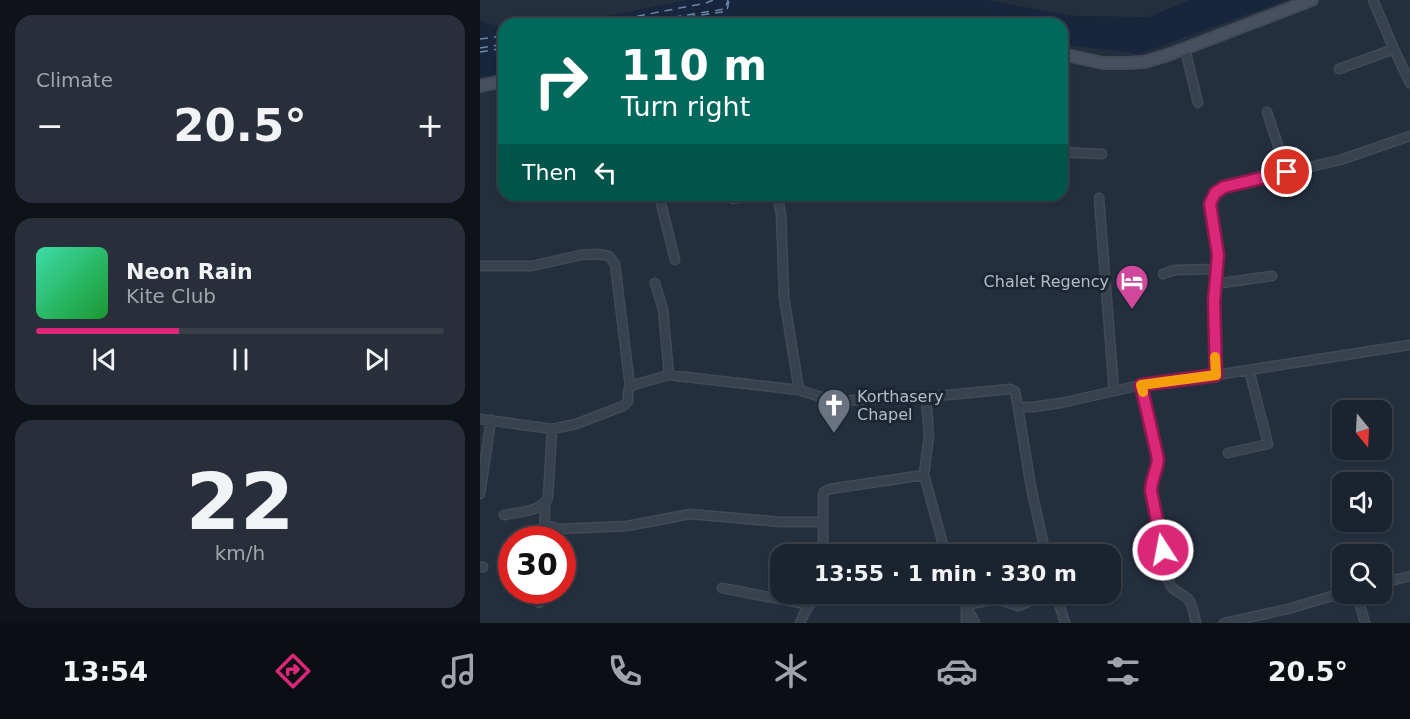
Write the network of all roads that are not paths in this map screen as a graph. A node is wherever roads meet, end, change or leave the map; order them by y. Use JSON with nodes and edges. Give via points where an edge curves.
{"nodes":[{"id":1,"x":1312,"y":0,"type":"edge"},
{"id":2,"x":1373,"y":0,"type":"edge"},
{"id":3,"x":1185,"y":49,"type":"junction"},
{"id":4,"x":1394,"y":50,"type":"junction"},
{"id":5,"x":1068,"y":55,"type":"edge"},
{"id":6,"x":1339,"y":69,"type":"dead end"},
{"id":7,"x":498,"y":82,"type":"edge"},
{"id":8,"x":1410,"y":82,"type":"edge"},
{"id":9,"x":480,"y":86,"type":"edge"},
{"id":10,"x":1198,"y":103,"type":"dead end"},
{"id":11,"x":1267,"y":112,"type":"dead end"},
{"id":12,"x":1410,"y":136,"type":"edge"},
{"id":13,"x":1068,"y":153,"type":"edge"},
{"id":14,"x":1102,"y":154,"type":"dead end"},
{"id":15,"x":1287,"y":172,"type":"junction"},
{"id":16,"x":1099,"y":198,"type":"dead end"},
{"id":17,"x":660,"y":201,"type":"edge"},
{"id":18,"x":779,"y":201,"type":"edge"},
{"id":19,"x":675,"y":260,"type":"dead end"},
{"id":20,"x":480,"y":266,"type":"edge"},
{"id":21,"x":1217,"y":269,"type":"junction"},
{"id":22,"x":1163,"y":274,"type":"dead end"},
{"id":23,"x":1272,"y":276,"type":"dead end"},
{"id":24,"x":655,"y":283,"type":"dead end"},
{"id":25,"x":1215,"y":284,"type":"junction"},
{"id":26,"x":1410,"y":345,"type":"edge"},
{"id":27,"x":1249,"y":370,"type":"junction"},
{"id":28,"x":669,"y":375,"type":"junction"},
{"id":29,"x":1216,"y":375,"type":"junction"},
{"id":30,"x":1141,"y":385,"type":"junction"},
{"id":31,"x":630,"y":386,"type":"junction"},
{"id":32,"x":799,"y":390,"type":"junction"},
{"id":33,"x":1114,"y":391,"type":"junction"},
{"id":34,"x":926,"y":397,"type":"junction"},
{"id":35,"x":1018,"y":407,"type":"junction"},
{"id":36,"x":480,"y":419,"type":"edge"},
{"id":37,"x":491,"y":420,"type":"junction"},
{"id":38,"x":552,"y":429,"type":"junction"},
{"id":39,"x":1228,"y":453,"type":"dead end"},
{"id":40,"x":924,"y":475,"type":"junction"},
{"id":41,"x":480,"y":495,"type":"edge"},
{"id":42,"x":545,"y":505,"type":"junction"},
{"id":43,"x":504,"y":515,"type":"dead end"},
{"id":44,"x":823,"y":522,"type":"junction"},
{"id":45,"x":545,"y":525,"type":"joint"},
{"id":46,"x":823,"y":544,"type":"edge"},
{"id":47,"x":943,"y":544,"type":"edge"},
{"id":48,"x":1044,"y":544,"type":"edge"},
{"id":49,"x":1410,"y":576,"type":"edge"},
{"id":50,"x":1392,"y":580,"type":"edge"},
{"id":51,"x":722,"y":588,"type":"dead end"},
{"id":52,"x":1332,"y":596,"type":"edge"},
{"id":53,"x":971,"y":604,"type":"edge"},
{"id":54,"x":1059,"y":604,"type":"edge"},
{"id":55,"x":1360,"y":604,"type":"edge"},
{"id":56,"x":810,"y":605,"type":"joint"},
{"id":57,"x":966,"y":605,"type":"junction"},
{"id":58,"x":1241,"y":621,"type":"edge"},
{"id":59,"x":800,"y":623,"type":"edge"},
{"id":60,"x":966,"y":623,"type":"edge"},
{"id":61,"x":975,"y":623,"type":"edge"},
{"id":62,"x":1065,"y":623,"type":"edge"},
{"id":63,"x":1196,"y":623,"type":"edge"},
{"id":64,"x":1224,"y":623,"type":"edge"},
{"id":65,"x":1365,"y":623,"type":"edge"}],
"edges":[{"from":1,"to":3,"type":"main road"},
{"from":2,"to":4,"type":"street"},
{"from":3,"to":5,"type":"main road","via":[[1144,62],[1127,63],[1103,63]]},
{"from":3,"to":10,"type":"street"},
{"from":4,"to":6,"type":"street"},
{"from":4,"to":8,"type":"street"},
{"from":7,"to":9,"type":"main road"},
{"from":11,"to":15,"type":"street"},
{"from":12,"to":15,"type":"street","via":[[1340,160]]},
{"from":13,"to":14,"type":"street"},
{"from":15,"to":21,"type":"street","via":[[1224,187],[1215,193],[1210,204]]},
{"from":16,"to":33,"type":"street"},
{"from":17,"to":19,"type":"street"},
{"from":18,"to":32,"type":"street","via":[[783,297]]},
{"from":20,"to":31,"type":"street","via":[[532,266],[581,255],[609,256],[615,264]]},
{"from":21,"to":22,"type":"street"},
{"from":21,"to":25,"type":"street"},
{"from":23,"to":25,"type":"street"},
{"from":24,"to":28,"type":"street","via":[[663,309]]},
{"from":25,"to":29,"type":"street"},
{"from":26,"to":27,"type":"street"},
{"from":27,"to":29,"type":"street"},
{"from":27,"to":39,"type":"street","via":[[1268,444]]},
{"from":28,"to":31,"type":"street"},
{"from":28,"to":32,"type":"street"},
{"from":29,"to":30,"type":"street"},
{"from":30,"to":33,"type":"street"},
{"from":30,"to":63,"type":"street","via":[[1158,459],[1151,491],[1169,582],[1172,589],[1188,599]]},
{"from":31,"to":38,"type":"street","via":[[628,401],[623,406]]},
{"from":32,"to":34,"type":"street","via":[[834,401]]},
{"from":33,"to":35,"type":"street","via":[[1061,403]]},
{"from":34,"to":35,"type":"street","via":[[1011,389],[1015,391]]},
{"from":34,"to":40,"type":"street"},
{"from":35,"to":48,"type":"street"},
{"from":36,"to":37,"type":"street"},
{"from":37,"to":38,"type":"street"},
{"from":37,"to":41,"type":"street"},
{"from":38,"to":42,"type":"street"},
{"from":40,"to":44,"type":"street","via":[[824,492]]},
{"from":40,"to":47,"type":"street"},
{"from":42,"to":43,"type":"street"},
{"from":42,"to":45,"type":"street"},
{"from":44,"to":45,"type":"street","via":[[690,514],[627,526],[560,530]]},
{"from":44,"to":46,"type":"street"},
{"from":49,"to":50,"type":"street"},
{"from":51,"to":56,"type":"street"},
{"from":52,"to":58,"type":"street"},
{"from":53,"to":57,"type":"street"},
{"from":54,"to":62,"type":"street"},
{"from":55,"to":65,"type":"street"},
{"from":56,"to":59,"type":"street"},
{"from":57,"to":60,"type":"street"},
{"from":57,"to":61,"type":"street"},
{"from":58,"to":64,"type":"street"}]}
